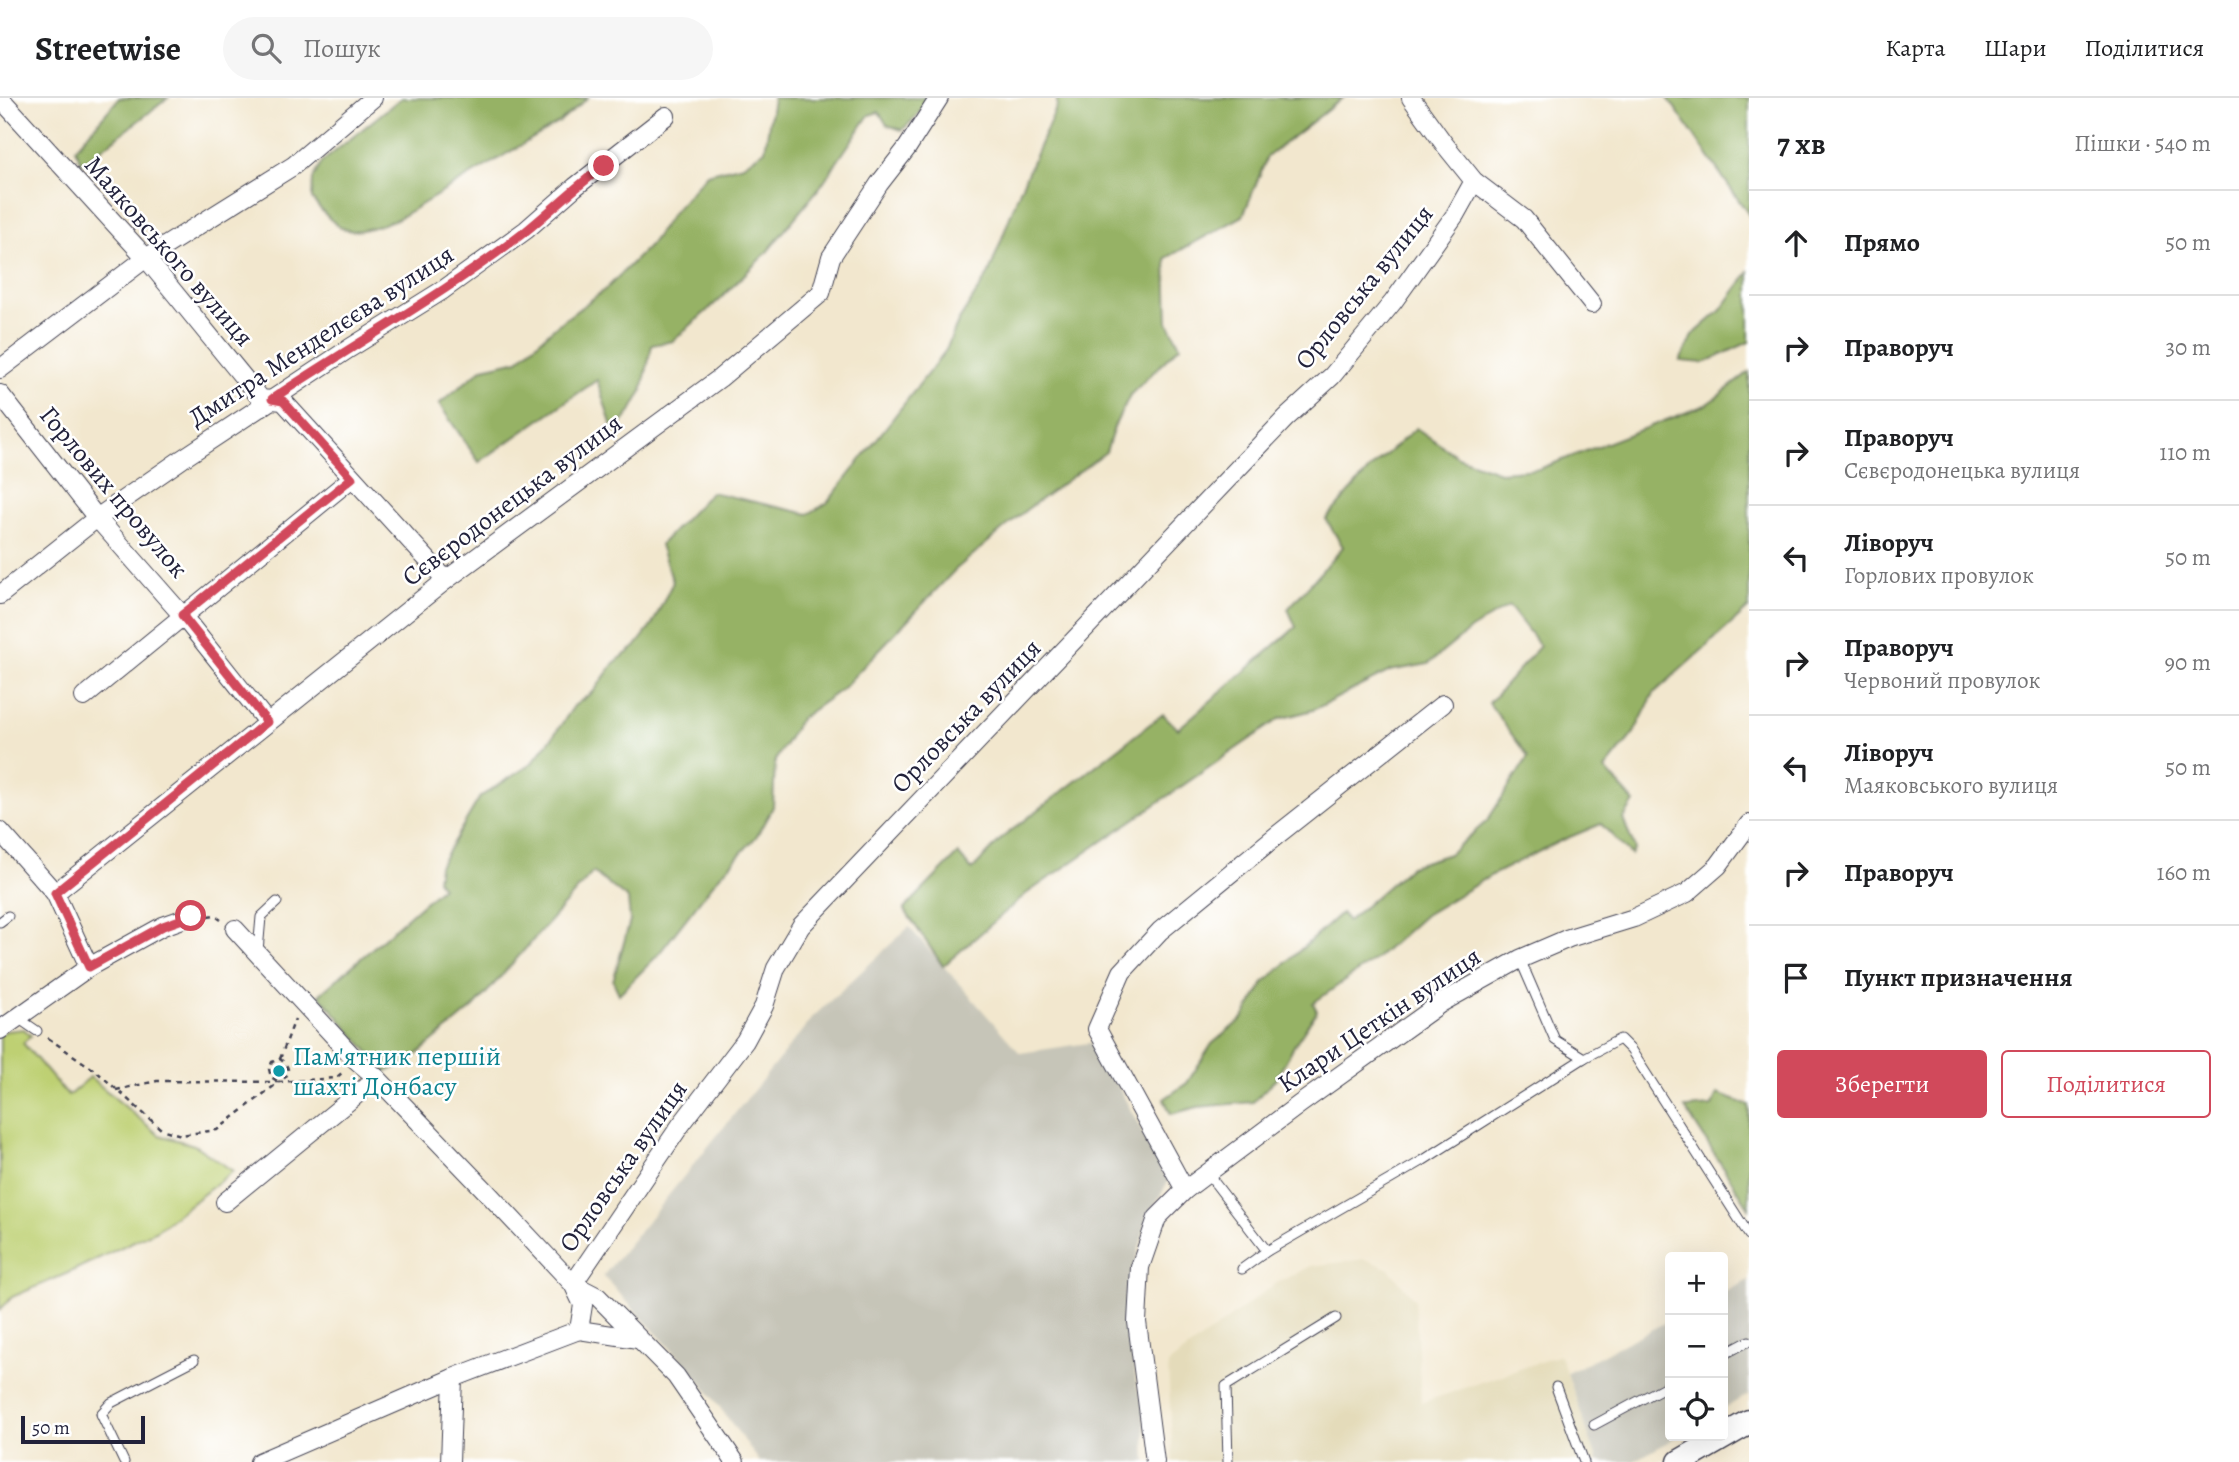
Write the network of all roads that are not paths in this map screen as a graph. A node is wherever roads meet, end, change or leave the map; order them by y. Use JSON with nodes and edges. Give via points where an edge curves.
{"nodes":[{"id":1,"x":0,"y":98,"type":"edge"},
{"id":2,"x":373,"y":98,"type":"edge"},
{"id":3,"x":939,"y":98,"type":"edge"},
{"id":4,"x":1411,"y":98,"type":"edge"},
{"id":5,"x":666,"y":116,"type":"dead end"},
{"id":6,"x":1474,"y":181,"type":"junction"},
{"id":7,"x":146,"y":258,"type":"junction"},
{"id":8,"x":1592,"y":304,"type":"dead end"},
{"id":9,"x":0,"y":369,"type":"edge"},
{"id":10,"x":0,"y":394,"type":"edge"},
{"id":11,"x":272,"y":399,"type":"junction"},
{"id":12,"x":352,"y":478,"type":"junction"},
{"id":13,"x":97,"y":518,"type":"junction"},
{"id":14,"x":446,"y":580,"type":"junction"},
{"id":15,"x":0,"y":595,"type":"edge"},
{"id":16,"x":182,"y":615,"type":"junction"},
{"id":17,"x":85,"y":697,"type":"dead end"},
{"id":18,"x":1443,"y":704,"type":"dead end"},
{"id":19,"x":267,"y":722,"type":"junction"},
{"id":20,"x":1749,"y":824,"type":"edge"},
{"id":21,"x":0,"y":831,"type":"edge"},
{"id":22,"x":55,"y":893,"type":"junction"},
{"id":23,"x":278,"y":902,"type":"dead end"},
{"id":24,"x":191,"y":916,"type":"road end"},
{"id":25,"x":235,"y":929,"type":"road end"},
{"id":26,"x":257,"y":953,"type":"junction"},
{"id":27,"x":1520,"y":959,"type":"junction"},
{"id":28,"x":89,"y":967,"type":"junction"},
{"id":29,"x":18,"y":1018,"type":"junction"},
{"id":30,"x":0,"y":1030,"type":"edge"},
{"id":31,"x":37,"y":1031,"type":"road end"},
{"id":32,"x":1584,"y":1058,"type":"junction"},
{"id":33,"x":377,"y":1079,"type":"junction"},
{"id":34,"x":1208,"y":1174,"type":"junction"},
{"id":35,"x":1185,"y":1190,"type":"junction"},
{"id":36,"x":225,"y":1202,"type":"dead end"},
{"id":37,"x":1749,"y":1236,"type":"edge"},
{"id":38,"x":1267,"y":1251,"type":"junction"},
{"id":39,"x":1242,"y":1269,"type":"dead end"},
{"id":40,"x":573,"y":1284,"type":"junction"},
{"id":41,"x":1336,"y":1318,"type":"dead end"},
{"id":42,"x":579,"y":1330,"type":"junction"},
{"id":43,"x":638,"y":1339,"type":"junction"},
{"id":44,"x":1749,"y":1341,"type":"edge"},
{"id":45,"x":1728,"y":1352,"type":"edge"},
{"id":46,"x":194,"y":1360,"type":"dead end"},
{"id":47,"x":453,"y":1378,"type":"junction"},
{"id":48,"x":1556,"y":1387,"type":"dead end"},
{"id":49,"x":1665,"y":1387,"type":"edge"},
{"id":50,"x":1749,"y":1422,"type":"edge"},
{"id":51,"x":1594,"y":1425,"type":"dead end"},
{"id":52,"x":124,"y":1462,"type":"edge"},
{"id":53,"x":259,"y":1462,"type":"edge"},
{"id":54,"x":450,"y":1462,"type":"edge"},
{"id":55,"x":735,"y":1462,"type":"edge"},
{"id":56,"x":1155,"y":1462,"type":"edge"},
{"id":57,"x":1228,"y":1462,"type":"edge"},
{"id":58,"x":1584,"y":1462,"type":"edge"},
{"id":59,"x":1680,"y":1462,"type":"edge"}],
"edges":[{"from":1,"to":7,"type":"street","name":"Маяковського вулиця"},
{"from":2,"to":7,"type":"street","via":[[293,166]]},
{"from":3,"to":14,"type":"street","name":"Сєвєродонецька вулиця","via":[[831,257],[821,293],[698,395]]},
{"from":4,"to":6,"type":"street"},
{"from":5,"to":11,"type":"street","name":"Дмитра Менделєєва вулиця","via":[[526,230],[443,290]]},
{"from":6,"to":8,"type":"street","via":[[1524,219]]},
{"from":6,"to":40,"type":"street","name":"Орловська вулиця","via":[[1393,302],[1332,376],[1286,418],[801,926],[776,968],[764,1006],[745,1041],[680,1126]]},
{"from":7,"to":9,"type":"street"},
{"from":7,"to":11,"type":"street","name":"Маяковського вулиця","via":[[261,399]]},
{"from":10,"to":13,"type":"street","name":"Горлових провулок"},
{"from":11,"to":12,"type":"street","name":"Маяковського вулиця","via":[[283,401]]},
{"from":11,"to":13,"type":"street","name":"Дмитра Менделєєва вулиця"},
{"from":12,"to":14,"type":"street","name":"Маяковського вулиця"},
{"from":12,"to":16,"type":"street"},
{"from":13,"to":15,"type":"street","name":"Дмитра Менделєєва вулиця"},
{"from":13,"to":16,"type":"street","name":"Горлових провулок"},
{"from":14,"to":19,"type":"street","name":"Сєвєродонецька вулиця"},
{"from":16,"to":17,"type":"street"},
{"from":16,"to":19,"type":"street","name":"Горлових провулок"},
{"from":18,"to":35,"type":"street","via":[[1160,931],[1122,972],[1097,1030]]},
{"from":19,"to":22,"type":"street","name":"Сєвєродонецька вулиця"},
{"from":20,"to":27,"type":"street","name":"Клари Цеткін вулиця","via":[[1718,866],[1687,893],[1634,918]]},
{"from":21,"to":22,"type":"street"},
{"from":22,"to":28,"type":"street"},
{"from":23,"to":26,"type":"lane","via":[[261,917]]},
{"from":24,"to":28,"type":"street","via":[[163,926]]},
{"from":25,"to":26,"type":"street"},
{"from":26,"to":33,"type":"street"},
{"from":27,"to":32,"type":"lane","via":[[1555,1040]]},
{"from":27,"to":34,"type":"street","name":"Клари Цеткін вулиця","via":[[1441,1003]]},
{"from":28,"to":29,"type":"street"},
{"from":29,"to":30,"type":"street"},
{"from":29,"to":31,"type":"lane"},
{"from":32,"to":37,"type":"lane","via":[[1620,1039],[1631,1050]]},
{"from":32,"to":38,"type":"lane","via":[[1422,1161]]},
{"from":33,"to":36,"type":"street"},
{"from":33,"to":40,"type":"street"},
{"from":34,"to":35,"type":"street","name":"Клари Цеткін вулиця"},
{"from":34,"to":38,"type":"lane"},
{"from":35,"to":56,"type":"street","name":"Клари Цеткін вулиця","via":[[1157,1218],[1140,1267],[1138,1322]]},
{"from":38,"to":39,"type":"lane"},
{"from":40,"to":42,"type":"street","name":"Орловська вулиця","via":[[583,1305]]},
{"from":40,"to":43,"type":"street","via":[[597,1297]]},
{"from":41,"to":57,"type":"lane","via":[[1226,1386]]},
{"from":42,"to":43,"type":"street"},
{"from":42,"to":47,"type":"street"},
{"from":43,"to":55,"type":"street","via":[[676,1376]]},
{"from":44,"to":45,"type":"lane"},
{"from":46,"to":52,"type":"lane","via":[[111,1403],[101,1414]]},
{"from":47,"to":53,"type":"street"},
{"from":47,"to":54,"type":"street"},
{"from":48,"to":58,"type":"lane"},
{"from":49,"to":51,"type":"lane"},
{"from":50,"to":59,"type":"main road"}]}
